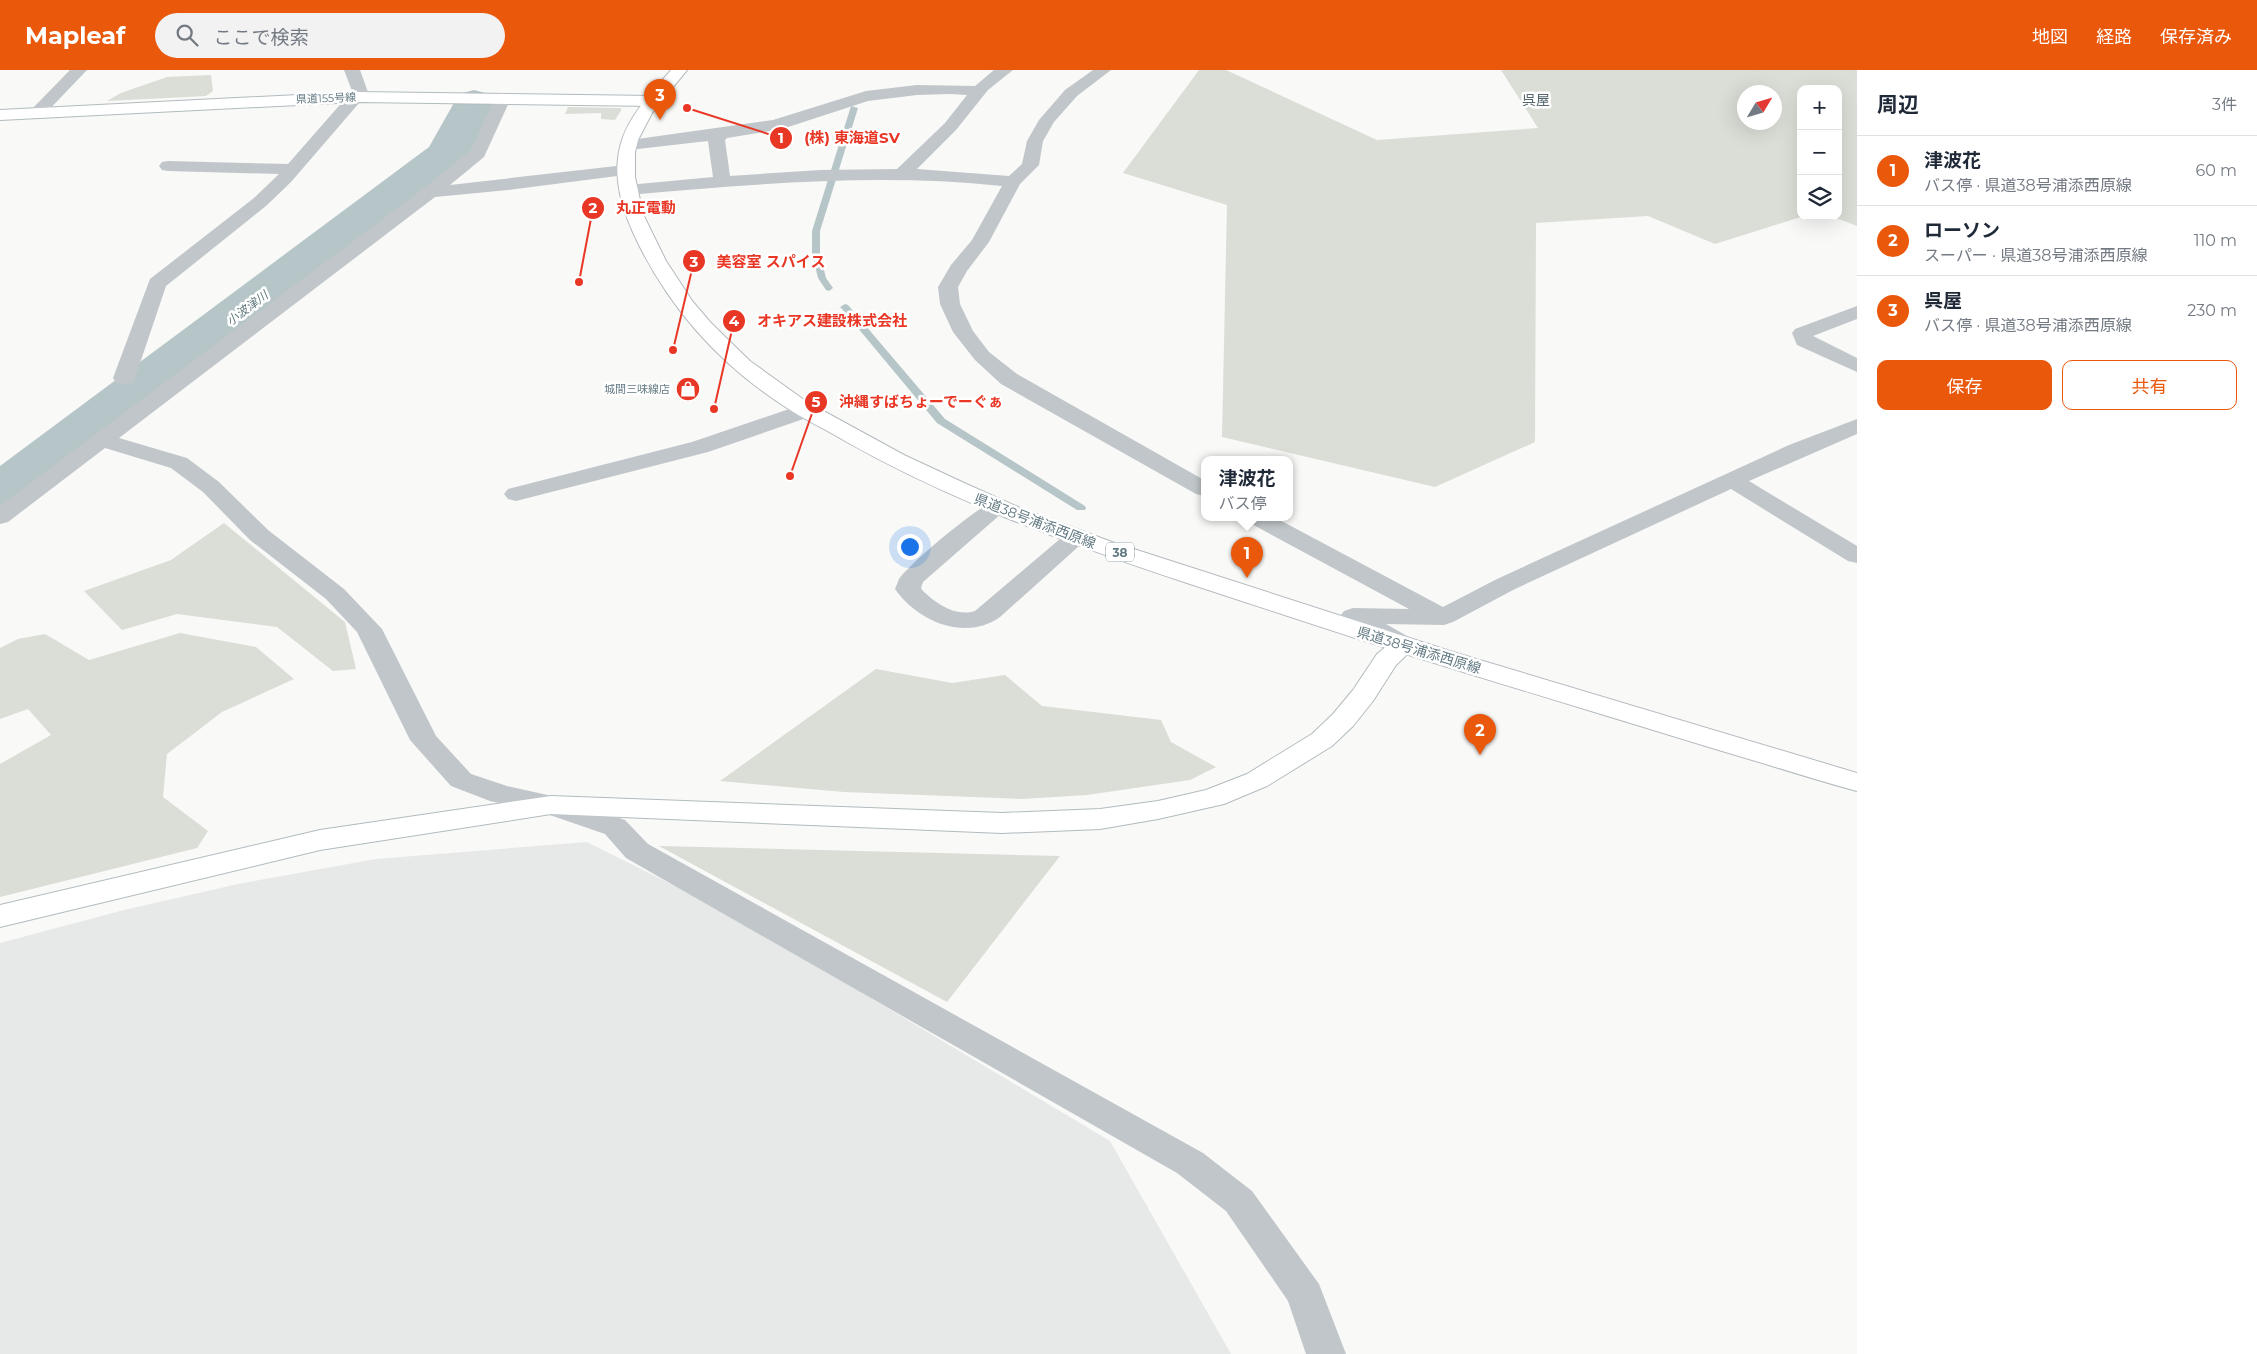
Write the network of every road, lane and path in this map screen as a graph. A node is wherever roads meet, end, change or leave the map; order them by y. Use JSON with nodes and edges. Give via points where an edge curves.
{"nodes":[{"id":1,"x":80,"y":70,"type":"edge"},
{"id":2,"x":352,"y":70,"type":"edge"},
{"id":3,"x":679,"y":70,"type":"edge"},
{"id":4,"x":1005,"y":70,"type":"edge"},
{"id":5,"x":1103,"y":70,"type":"edge"},
{"id":6,"x":977,"y":91,"type":"junction"},
{"id":7,"x":357,"y":97,"type":"junction"},
{"id":8,"x":503,"y":98,"type":"junction"},
{"id":9,"x":652,"y":101,"type":"junction"},
{"id":10,"x":37,"y":113,"type":"junction"},
{"id":11,"x":0,"y":115,"type":"edge"},
{"id":12,"x":722,"y":134,"type":"junction"},
{"id":13,"x":629,"y":145,"type":"junction"},
{"id":14,"x":168,"y":166,"type":"dead end"},
{"id":15,"x":293,"y":169,"type":"junction"},
{"id":16,"x":902,"y":174,"type":"junction"},
{"id":17,"x":626,"y":180,"type":"junction"},
{"id":18,"x":723,"y":182,"type":"junction"},
{"id":19,"x":1013,"y":182,"type":"junction"},
{"id":20,"x":430,"y":192,"type":"junction"},
{"id":21,"x":1857,"y":312,"type":"edge"},
{"id":22,"x":1857,"y":366,"type":"edge"},
{"id":23,"x":124,"y":378,"type":"dead end"},
{"id":24,"x":807,"y":410,"type":"junction"},
{"id":25,"x":1857,"y":426,"type":"edge"},
{"id":26,"x":102,"y":440,"type":"junction"},
{"id":27,"x":1732,"y":480,"type":"junction"},
{"id":28,"x":1201,"y":487,"type":"edge"},
{"id":29,"x":516,"y":494,"type":"dead end"},
{"id":30,"x":997,"y":507,"type":"junction"},
{"id":31,"x":0,"y":517,"type":"edge"},
{"id":32,"x":1263,"y":521,"type":"edge"},
{"id":33,"x":1076,"y":538,"type":"junction"},
{"id":34,"x":1857,"y":556,"type":"edge"},
{"id":35,"x":1444,"y":618,"type":"junction"},
{"id":36,"x":1403,"y":646,"type":"junction"},
{"id":37,"x":1857,"y":782,"type":"edge"},
{"id":38,"x":551,"y":805,"type":"junction"},
{"id":39,"x":0,"y":916,"type":"edge"},
{"id":40,"x":1326,"y":1354,"type":"edge"}],
"edges":[{"from":1,"to":10,"type":"street"},
{"from":2,"to":7,"type":"street","via":[[360,92]]},
{"from":3,"to":9,"type":"main road","name":"県道38号浦添西原線","number":"38"},
{"from":4,"to":6,"type":"street"},
{"from":5,"to":19,"type":"street","via":[[1071,93],[1047,120],[1035,142],[1030,165]]},
{"from":6,"to":12,"type":"street","via":[[866,90],[783,123]]},
{"from":6,"to":16,"type":"street","via":[[957,119]]},
{"from":7,"to":8,"type":"main road","name":"県道155号線"},
{"from":7,"to":10,"type":"main road","name":"県道155号線"},
{"from":7,"to":15,"type":"street"},
{"from":8,"to":9,"type":"main road","name":"県道155号線"},
{"from":8,"to":20,"type":"street","via":[[478,152]]},
{"from":9,"to":13,"type":"main road","name":"県道38号浦添西原線","number":"38"},
{"from":10,"to":11,"type":"main road","name":"県道155号線"},
{"from":12,"to":13,"type":"street"},
{"from":12,"to":18,"type":"street","via":[[716,139]]},
{"from":13,"to":17,"type":"main road","name":"県道38号浦添西原線","number":"38"},
{"from":14,"to":15,"type":"street"},
{"from":15,"to":23,"type":"street","via":[[260,202],[156,283]]},
{"from":16,"to":18,"type":"street"},
{"from":16,"to":19,"type":"street"},
{"from":17,"to":18,"type":"street"},
{"from":17,"to":20,"type":"street"},
{"from":17,"to":24,"type":"main road","name":"県道38号浦添西原線","number":"38","via":[[637,221],[655,260],[703,327],[729,354],[786,399]]},
{"from":19,"to":28,"type":"street","via":[[980,242],[948,287],[950,304],[963,332],[982,356],[1009,379]]},
{"from":20,"to":26,"type":"street"},
{"from":21,"to":22,"type":"street","via":[[1802,333],[1804,341]]},
{"from":24,"to":29,"type":"street","via":[[700,447]]},
{"from":24,"to":30,"type":"main road","name":"県道38号浦添西原線","number":"38","via":[[896,461]]},
{"from":25,"to":27,"type":"street"},
{"from":26,"to":31,"type":"street"},
{"from":26,"to":38,"type":"street","via":[[179,463],[211,487],[259,536],[335,594],[369,630],[424,740],[461,780],[500,794]]},
{"from":27,"to":34,"type":"street"},
{"from":27,"to":35,"type":"street","via":[[1506,584]]},
{"from":30,"to":33,"type":"main road","name":"県道38号浦添西原線","number":"38"},
{"from":30,"to":33,"type":"street","via":[[912,579],[908,589],[917,601],[934,613],[977,619],[991,612]]},
{"from":32,"to":35,"type":"street"},
{"from":33,"to":36,"type":"main road","name":"県道38号浦添西原線","number":"38"},
{"from":35,"to":36,"type":"street","via":[[1353,616]]},
{"from":36,"to":37,"type":"main road","name":"県道38号浦添西原線","number":"38"},
{"from":36,"to":38,"type":"main road","via":[[1386,660],[1344,720],[1322,740],[1257,780],[1214,798],[1158,810],[1100,819],[1002,823]]},
{"from":38,"to":39,"type":"main road","via":[[320,840]]},
{"from":38,"to":40,"type":"street","via":[[616,827],[637,850],[1190,1163],[1239,1201],[1305,1295]]}]}
